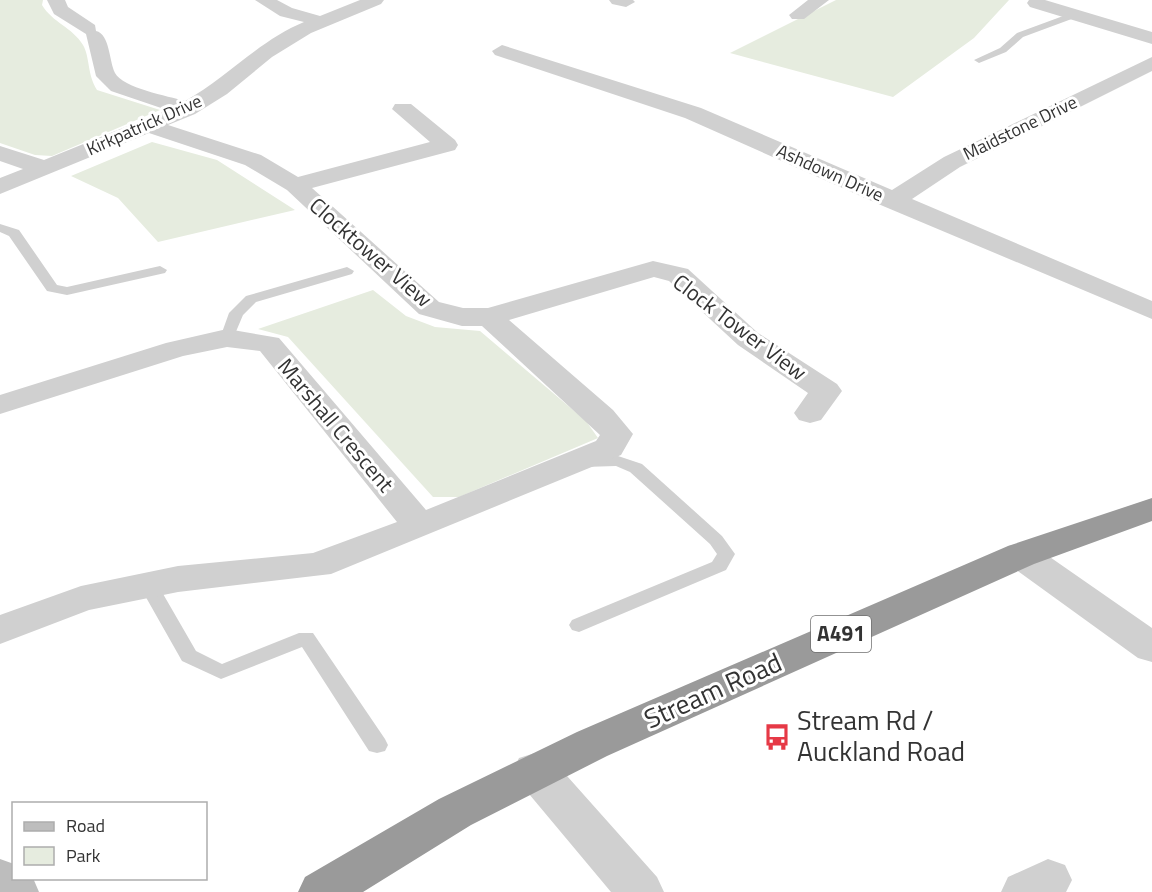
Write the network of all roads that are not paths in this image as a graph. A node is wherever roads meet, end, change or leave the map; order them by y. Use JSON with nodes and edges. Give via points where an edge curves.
{"nodes":[{"id":1,"x":56,"y":0,"type":"edge"},
{"id":2,"x":264,"y":0,"type":"edge"},
{"id":3,"x":375,"y":0,"type":"edge"},
{"id":4,"x":820,"y":0,"type":"edge"},
{"id":5,"x":1036,"y":3,"type":"dead end"},
{"id":6,"x":1067,"y":9,"type":"junction"},
{"id":7,"x":798,"y":15,"type":"dead end"},
{"id":8,"x":319,"y":21,"type":"junction"},
{"id":9,"x":1152,"y":38,"type":"edge"},
{"id":10,"x":502,"y":51,"type":"dead end"},
{"id":11,"x":979,"y":60,"type":"dead end"},
{"id":12,"x":1152,"y":63,"type":"edge"},
{"id":13,"x":187,"y":109,"type":"junction"},
{"id":14,"x":403,"y":109,"type":"dead end"},
{"id":15,"x":150,"y":126,"type":"junction"},
{"id":16,"x":0,"y":153,"type":"edge"},
{"id":17,"x":43,"y":168,"type":"junction"},
{"id":18,"x":295,"y":184,"type":"junction"},
{"id":19,"x":0,"y":188,"type":"edge"},
{"id":20,"x":892,"y":201,"type":"junction"},
{"id":21,"x":0,"y":228,"type":"edge"},
{"id":22,"x":160,"y":270,"type":"dead end"},
{"id":23,"x":347,"y":271,"type":"dead end"},
{"id":24,"x":1152,"y":311,"type":"edge"},
{"id":25,"x":489,"y":317,"type":"junction"},
{"id":26,"x":227,"y":338,"type":"junction"},
{"id":27,"x":0,"y":405,"type":"edge"},
{"id":28,"x":810,"y":413,"type":"dead end"},
{"id":29,"x":575,"y":462,"type":"junction"},
{"id":30,"x":1152,"y":508,"type":"edge"},
{"id":31,"x":420,"y":526,"type":"junction"},
{"id":32,"x":1021,"y":555,"type":"junction"},
{"id":33,"x":148,"y":585,"type":"junction"},
{"id":34,"x":579,"y":625,"type":"dead end"},
{"id":35,"x":0,"y":630,"type":"edge"},
{"id":36,"x":1152,"y":648,"type":"edge"},
{"id":37,"x":377,"y":745,"type":"dead end"},
{"id":38,"x":535,"y":770,"type":"junction"},
{"id":39,"x":0,"y":880,"type":"edge"},
{"id":40,"x":15,"y":892,"type":"edge"},
{"id":41,"x":322,"y":892,"type":"edge"},
{"id":42,"x":640,"y":892,"type":"edge"}],
"edges":[{"from":1,"to":13,"type":"street","via":[[60,10],[91,32],[110,82]]},
{"from":2,"to":8,"type":"street","via":[[286,12]]},
{"from":3,"to":8,"type":"street","name":"Kirkpatrick Drive"},
{"from":4,"to":7,"type":"street"},
{"from":5,"to":6,"type":"street"},
{"from":6,"to":9,"type":"street"},
{"from":6,"to":11,"type":"lane","via":[[1020,35],[1003,50]]},
{"from":8,"to":13,"type":"street","name":"Kirkpatrick Drive","via":[[265,53],[220,90]]},
{"from":10,"to":20,"type":"street","name":"Ashdown Drive","via":[[693,113]]},
{"from":12,"to":20,"type":"street","name":"Maidstone Drive","via":[[952,162]]},
{"from":13,"to":15,"type":"street","name":"Kirkpatrick Drive"},
{"from":14,"to":18,"type":"street","via":[[447,145]]},
{"from":15,"to":17,"type":"street","name":"Kirkpatrick Drive"},
{"from":15,"to":18,"type":"street","name":"Clocktower View","via":[[253,160]]},
{"from":16,"to":17,"type":"street"},
{"from":17,"to":19,"type":"street","name":"Kirkpatrick Drive"},
{"from":18,"to":25,"type":"street","name":"Clocktower View","via":[[429,308],[462,317]]},
{"from":20,"to":24,"type":"street","name":"Ashdown Drive"},
{"from":21,"to":22,"type":"lane","via":[[14,233],[52,288],[67,291]]},
{"from":23,"to":26,"type":"lane","via":[[250,299],[236,313]]},
{"from":25,"to":28,"type":"street","name":"Clock Tower View","via":[[653,269],[678,275],[748,339],[826,391]]},
{"from":25,"to":29,"type":"street","via":[[617,434],[609,448]]},
{"from":26,"to":27,"type":"street","name":"Marshall Crescent","via":[[176,348]]},
{"from":26,"to":31,"type":"street","name":"Marshall Crescent","via":[[269,344]]},
{"from":29,"to":31,"type":"street"},
{"from":29,"to":34,"type":"lane","via":[[618,461],[636,468],[716,540],[726,554],[719,566]]},
{"from":30,"to":32,"type":"highway","name":"Stream Road","number":"A491"},
{"from":31,"to":33,"type":"street","via":[[318,565]]},
{"from":32,"to":36,"type":"street"},
{"from":32,"to":38,"type":"highway","name":"Stream Road","number":"A491"},
{"from":33,"to":35,"type":"street","via":[[81,599]]},
{"from":33,"to":37,"type":"lane","via":[[189,656],[221,672],[306,638]]},
{"from":38,"to":41,"type":"highway","name":"Stream Road","number":"A491","via":[[455,812]]},
{"from":38,"to":42,"type":"street"},
{"from":39,"to":40,"type":"street"}]}
